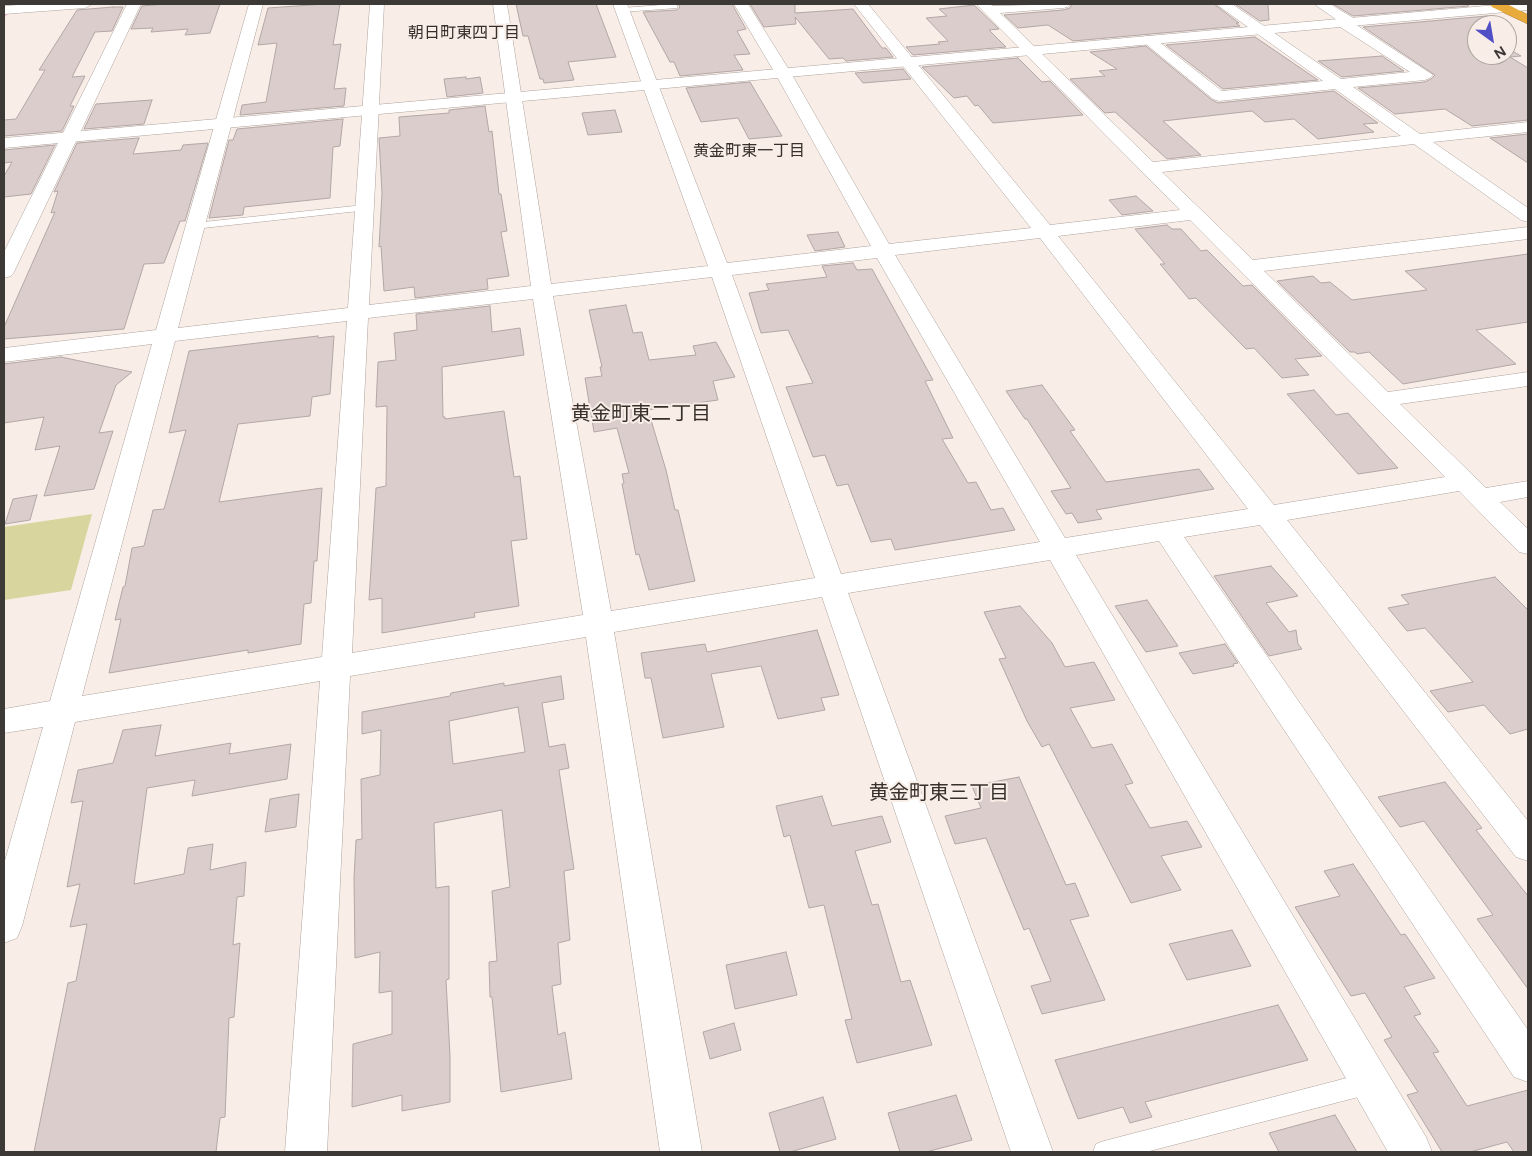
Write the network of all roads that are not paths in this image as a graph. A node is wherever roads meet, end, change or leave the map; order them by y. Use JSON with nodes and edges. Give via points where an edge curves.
{"nodes":[{"id":1,"x":85,"y":4,"type":"edge"},
{"id":2,"x":134,"y":4,"type":"edge"},
{"id":3,"x":256,"y":4,"type":"edge"},
{"id":4,"x":377,"y":4,"type":"edge"},
{"id":5,"x":500,"y":4,"type":"edge"},
{"id":6,"x":741,"y":4,"type":"edge"},
{"id":7,"x":861,"y":4,"type":"edge"},
{"id":8,"x":1063,"y":4,"type":"edge"},
{"id":9,"x":1223,"y":4,"type":"edge"},
{"id":10,"x":1321,"y":4,"type":"edge"},
{"id":11,"x":674,"y":6,"type":"dead end"},
{"id":12,"x":1501,"y":6,"type":"edge"},
{"id":13,"x":1528,"y":6,"type":"edge"},
{"id":14,"x":621,"y":7,"type":"edge"},
{"id":15,"x":986,"y":7,"type":"edge"},
{"id":16,"x":4,"y":10,"type":"edge"},
{"id":17,"x":1528,"y":20,"type":"edge"},
{"id":18,"x":1346,"y":22,"type":"junction"},
{"id":19,"x":1261,"y":30,"type":"junction"},
{"id":20,"x":1148,"y":40,"type":"junction"},
{"id":21,"x":1030,"y":50,"type":"junction"},
{"id":22,"x":908,"y":61,"type":"junction"},
{"id":23,"x":782,"y":73,"type":"junction"},
{"id":24,"x":1338,"y":83,"type":"junction"},
{"id":25,"x":651,"y":84,"type":"junction"},
{"id":26,"x":514,"y":97,"type":"junction"},
{"id":27,"x":370,"y":110,"type":"junction"},
{"id":28,"x":223,"y":124,"type":"junction"},
{"id":29,"x":1528,"y":127,"type":"edge"},
{"id":30,"x":68,"y":137,"type":"junction"},
{"id":31,"x":1416,"y":138,"type":"junction"},
{"id":32,"x":4,"y":143,"type":"edge"},
{"id":33,"x":1148,"y":168,"type":"junction"},
{"id":34,"x":364,"y":208,"type":"junction"},
{"id":35,"x":1195,"y":214,"type":"junction"},
{"id":36,"x":1528,"y":216,"type":"edge"},
{"id":37,"x":194,"y":226,"type":"junction"},
{"id":38,"x":1045,"y":232,"type":"junction"},
{"id":39,"x":1528,"y":233,"type":"edge"},
{"id":40,"x":883,"y":251,"type":"junction"},
{"id":41,"x":1249,"y":267,"type":"junction"},
{"id":42,"x":720,"y":270,"type":"junction"},
{"id":43,"x":4,"y":272,"type":"edge"},
{"id":44,"x":542,"y":291,"type":"junction"},
{"id":45,"x":359,"y":312,"type":"junction"},
{"id":46,"x":165,"y":336,"type":"junction"},
{"id":47,"x":4,"y":354,"type":"edge"},
{"id":48,"x":1528,"y":379,"type":"edge"},
{"id":49,"x":1382,"y":400,"type":"junction"},
{"id":50,"x":1528,"y":489,"type":"edge"},
{"id":51,"x":1473,"y":490,"type":"junction"},
{"id":52,"x":1268,"y":514,"type":"junction"},
{"id":53,"x":1166,"y":531,"type":"junction"},
{"id":54,"x":1528,"y":545,"type":"edge"},
{"id":55,"x":1058,"y":548,"type":"junction"},
{"id":56,"x":832,"y":587,"type":"junction"},
{"id":57,"x":598,"y":625,"type":"junction"},
{"id":58,"x":337,"y":667,"type":"junction"},
{"id":59,"x":62,"y":711,"type":"junction"},
{"id":60,"x":4,"y":721,"type":"edge"},
{"id":61,"x":1528,"y":846,"type":"edge"},
{"id":62,"x":4,"y":926,"type":"edge"},
{"id":63,"x":1528,"y":1063,"type":"edge"},
{"id":64,"x":1370,"y":1083,"type":"junction"},
{"id":65,"x":306,"y":1152,"type":"edge"},
{"id":66,"x":682,"y":1152,"type":"edge"},
{"id":67,"x":1032,"y":1152,"type":"edge"},
{"id":68,"x":1104,"y":1152,"type":"edge"},
{"id":69,"x":1411,"y":1152,"type":"edge"}],
"edges":[{"from":1,"to":16,"type":"street"},
{"from":2,"to":30,"type":"street"},
{"from":3,"to":28,"type":"street"},
{"from":4,"to":27,"type":"street"},
{"from":5,"to":26,"type":"street"},
{"from":6,"to":23,"type":"street"},
{"from":7,"to":22,"type":"street"},
{"from":8,"to":15,"type":"street"},
{"from":9,"to":19,"type":"street"},
{"from":10,"to":18,"type":"street"},
{"from":11,"to":14,"type":"lane"},
{"from":12,"to":13,"type":"street"},
{"from":12,"to":17,"type":"highway"},
{"from":12,"to":18,"type":"street"},
{"from":14,"to":25,"type":"street"},
{"from":15,"to":21,"type":"street"},
{"from":18,"to":19,"type":"street"},
{"from":18,"to":24,"type":"street","via":[[1425,75]]},
{"from":19,"to":20,"type":"street"},
{"from":19,"to":24,"type":"street"},
{"from":20,"to":21,"type":"street"},
{"from":20,"to":24,"type":"street","via":[[1219,96]]},
{"from":21,"to":22,"type":"street"},
{"from":21,"to":33,"type":"street"},
{"from":22,"to":23,"type":"street"},
{"from":22,"to":38,"type":"street"},
{"from":23,"to":25,"type":"street"},
{"from":23,"to":40,"type":"street"},
{"from":24,"to":31,"type":"street"},
{"from":25,"to":26,"type":"street"},
{"from":25,"to":42,"type":"street"},
{"from":26,"to":27,"type":"street"},
{"from":26,"to":44,"type":"street"},
{"from":27,"to":28,"type":"street"},
{"from":27,"to":34,"type":"street"},
{"from":28,"to":30,"type":"street"},
{"from":28,"to":37,"type":"street"},
{"from":29,"to":31,"type":"street"},
{"from":30,"to":32,"type":"street"},
{"from":30,"to":43,"type":"street"},
{"from":31,"to":33,"type":"street"},
{"from":31,"to":36,"type":"street"},
{"from":33,"to":35,"type":"street"},
{"from":34,"to":37,"type":"lane"},
{"from":34,"to":45,"type":"street"},
{"from":35,"to":38,"type":"street"},
{"from":35,"to":41,"type":"street"},
{"from":37,"to":46,"type":"street"},
{"from":38,"to":40,"type":"street"},
{"from":38,"to":52,"type":"street"},
{"from":39,"to":41,"type":"street"},
{"from":40,"to":42,"type":"street"},
{"from":40,"to":55,"type":"street"},
{"from":41,"to":49,"type":"street"},
{"from":42,"to":44,"type":"street"},
{"from":42,"to":56,"type":"street"},
{"from":44,"to":45,"type":"street"},
{"from":44,"to":57,"type":"street"},
{"from":45,"to":46,"type":"street"},
{"from":45,"to":58,"type":"street"},
{"from":46,"to":47,"type":"street"},
{"from":46,"to":59,"type":"street"},
{"from":48,"to":49,"type":"street"},
{"from":49,"to":51,"type":"street"},
{"from":50,"to":51,"type":"street"},
{"from":51,"to":52,"type":"street"},
{"from":51,"to":54,"type":"street"},
{"from":52,"to":53,"type":"street"},
{"from":52,"to":61,"type":"street"},
{"from":53,"to":55,"type":"street"},
{"from":53,"to":63,"type":"street"},
{"from":55,"to":56,"type":"street"},
{"from":55,"to":64,"type":"street"},
{"from":56,"to":57,"type":"street"},
{"from":56,"to":67,"type":"street"},
{"from":57,"to":58,"type":"street"},
{"from":57,"to":66,"type":"street"},
{"from":58,"to":59,"type":"street"},
{"from":58,"to":65,"type":"street"},
{"from":59,"to":60,"type":"street"},
{"from":59,"to":62,"type":"street"},
{"from":64,"to":68,"type":"lane"},
{"from":64,"to":69,"type":"street"}]}
